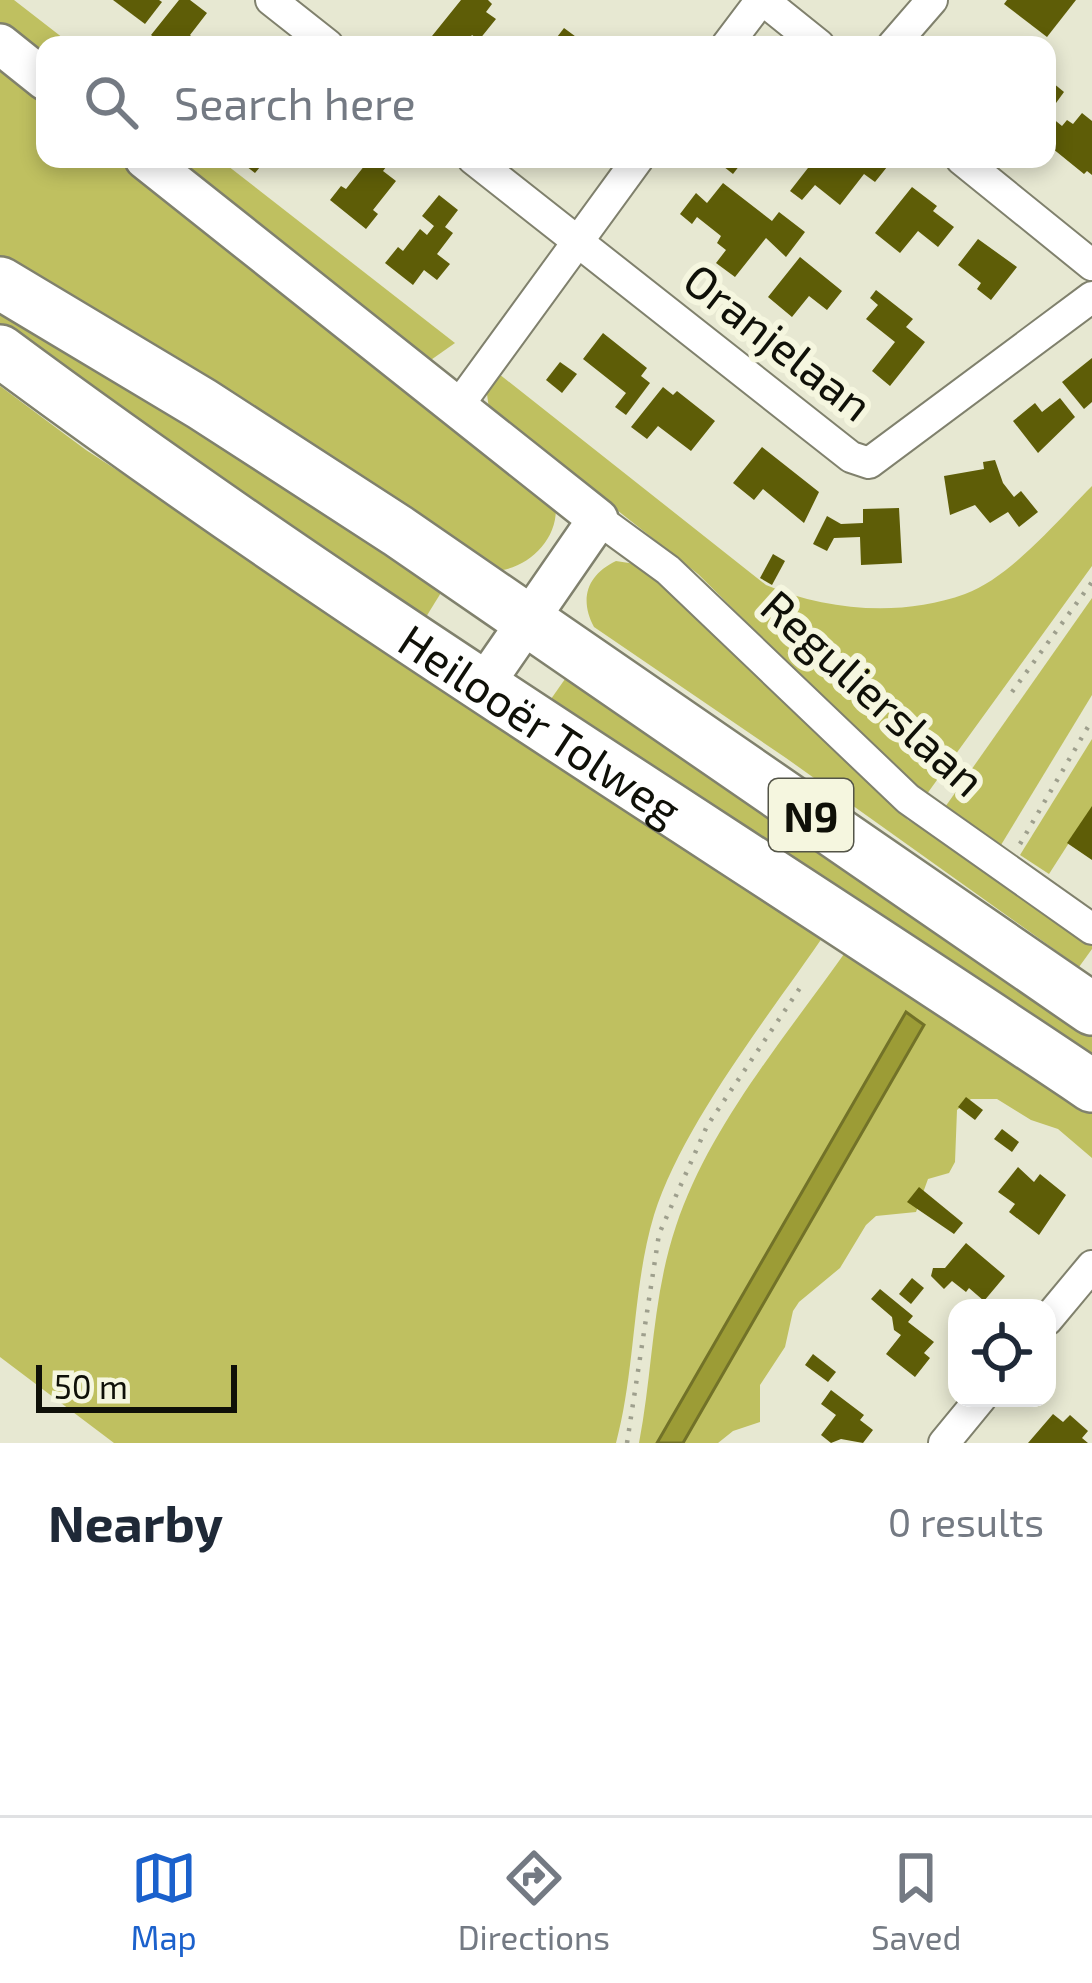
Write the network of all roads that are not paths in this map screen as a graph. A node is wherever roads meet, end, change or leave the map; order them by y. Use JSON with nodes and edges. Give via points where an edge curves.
{"nodes":[{"id":1,"x":271,"y":0,"type":"edge"},
{"id":2,"x":762,"y":0,"type":"edge"},
{"id":3,"x":932,"y":0,"type":"edge"},
{"id":4,"x":317,"y":36,"type":"edge"},
{"id":5,"x":734,"y":36,"type":"edge"},
{"id":6,"x":808,"y":36,"type":"edge"},
{"id":7,"x":901,"y":36,"type":"edge"},
{"id":8,"x":0,"y":44,"type":"edge"},
{"id":9,"x":36,"y":73,"type":"edge"},
{"id":10,"x":157,"y":168,"type":"edge"},
{"id":11,"x":484,"y":168,"type":"edge"},
{"id":12,"x":631,"y":168,"type":"edge"},
{"id":13,"x":972,"y":168,"type":"edge"},
{"id":14,"x":576,"y":240,"type":"junction"},
{"id":15,"x":1092,"y":265,"type":"edge"},
{"id":16,"x":0,"y":283,"type":"edge"},
{"id":17,"x":1092,"y":297,"type":"edge"},
{"id":18,"x":0,"y":351,"type":"edge"},
{"id":19,"x":458,"y":406,"type":"junction"},
{"id":20,"x":598,"y":519,"type":"junction"},
{"id":21,"x":531,"y":619,"type":"junction"},
{"id":22,"x":482,"y":687,"type":"junction"},
{"id":23,"x":1092,"y":929,"type":"edge"},
{"id":24,"x":1092,"y":1010,"type":"edge"},
{"id":25,"x":1092,"y":1086,"type":"edge"},
{"id":26,"x":1092,"y":1266,"type":"edge"},
{"id":27,"x":1056,"y":1309,"type":"edge"},
{"id":28,"x":974,"y":1407,"type":"edge"},
{"id":29,"x":944,"y":1443,"type":"edge"}],
"edges":[{"from":1,"to":4,"type":"street"},
{"from":2,"to":5,"type":"street"},
{"from":2,"to":6,"type":"street"},
{"from":3,"to":7,"type":"street"},
{"from":8,"to":9,"type":"street"},
{"from":10,"to":19,"type":"street","name":"Regulierslaan"},
{"from":11,"to":14,"type":"street","name":"Oranjelaan"},
{"from":12,"to":14,"type":"street"},
{"from":13,"to":15,"type":"street"},
{"from":14,"to":17,"type":"street","name":"Oranjelaan","via":[[851,457],[869,463]]},
{"from":14,"to":19,"type":"street"},
{"from":16,"to":21,"type":"highway","name":"Heilooër Tolweg","number":"N9"},
{"from":18,"to":22,"type":"highway","name":"Heilooër Tolweg","number":"N9"},
{"from":19,"to":20,"type":"street","name":"Regulierslaan"},
{"from":20,"to":21,"type":"street"},
{"from":20,"to":23,"type":"street","name":"Regulierslaan","via":[[668,570],[908,799]]},
{"from":21,"to":22,"type":"street"},
{"from":21,"to":24,"type":"highway","name":"Heilooër Tolweg","number":"N9"},
{"from":22,"to":25,"type":"highway","name":"Heilooër Tolweg","number":"N9"},
{"from":26,"to":27,"type":"street"},
{"from":28,"to":29,"type":"street"}]}
